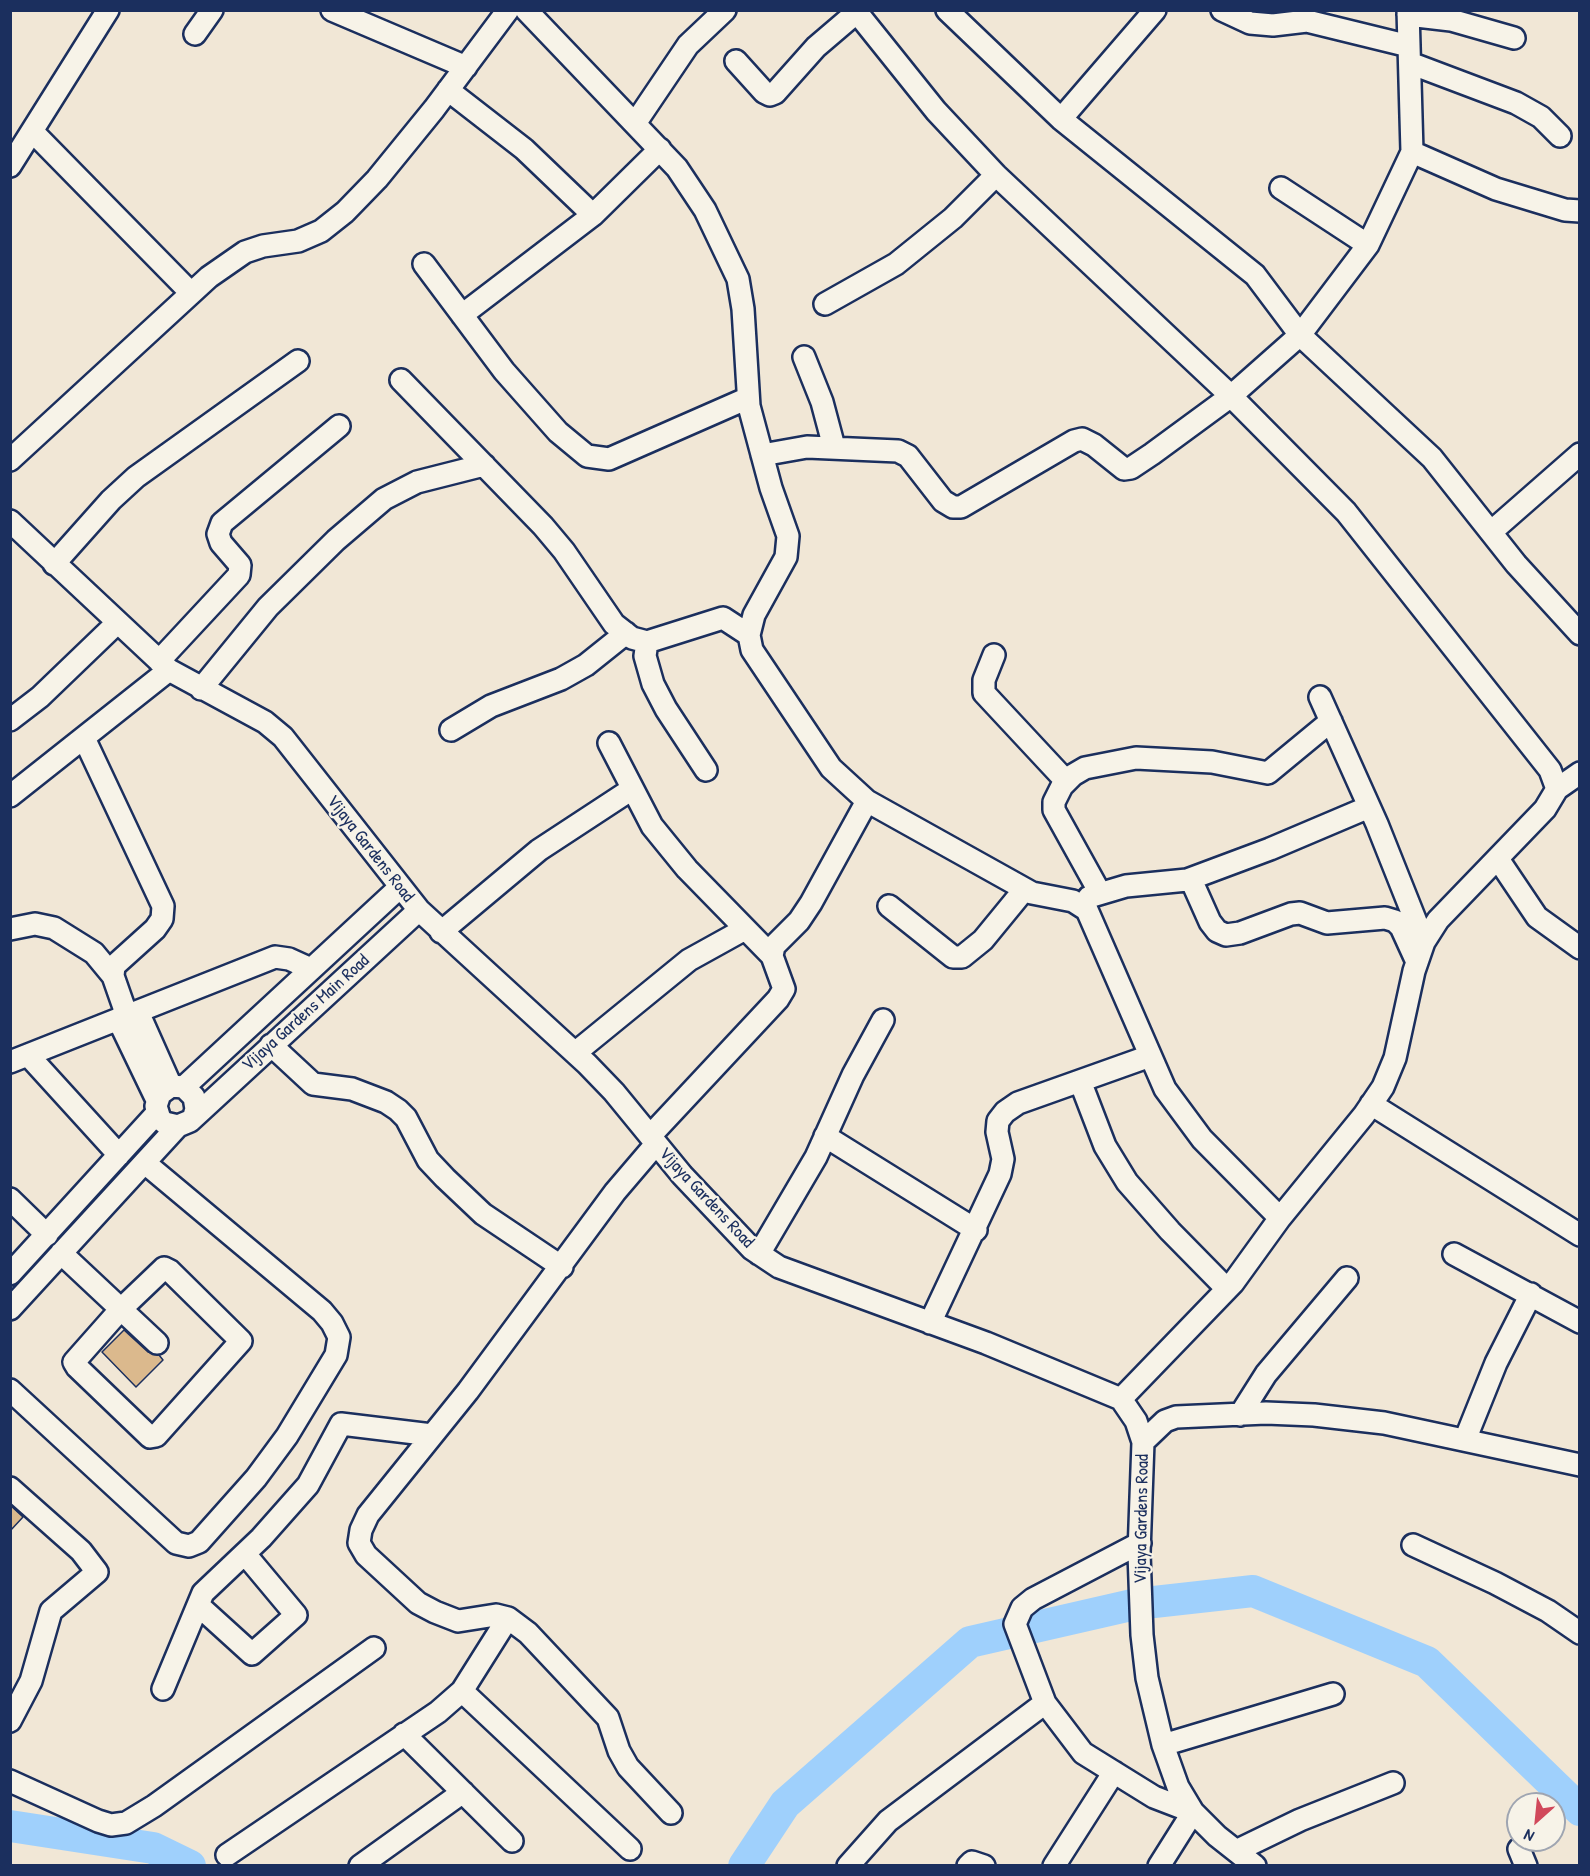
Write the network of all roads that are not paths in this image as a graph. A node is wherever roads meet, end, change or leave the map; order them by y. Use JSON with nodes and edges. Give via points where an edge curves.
{"nodes":[{"id":1,"x":108,"y":10,"type":"edge"},
{"id":2,"x":212,"y":10,"type":"edge"},
{"id":3,"x":332,"y":10,"type":"edge"},
{"id":4,"x":725,"y":10,"type":"edge"},
{"id":5,"x":947,"y":10,"type":"edge"},
{"id":6,"x":1155,"y":10,"type":"edge"},
{"id":7,"x":1222,"y":10,"type":"edge"},
{"id":8,"x":520,"y":11,"type":"edge"},
{"id":9,"x":856,"y":11,"type":"edge"},
{"id":10,"x":1408,"y":13,"type":"edge"},
{"id":11,"x":195,"y":34,"type":"dead end"},
{"id":12,"x":1514,"y":38,"type":"dead end"},
{"id":13,"x":1410,"y":54,"type":"junction"},
{"id":14,"x":736,"y":61,"type":"dead end"},
{"id":15,"x":466,"y":67,"type":"junction"},
{"id":16,"x":448,"y":90,"type":"junction"},
{"id":17,"x":1061,"y":119,"type":"junction"},
{"id":18,"x":636,"y":122,"type":"junction"},
{"id":19,"x":32,"y":131,"type":"junction"},
{"id":20,"x":1560,"y":136,"type":"dead end"},
{"id":21,"x":660,"y":149,"type":"junction"},
{"id":22,"x":1412,"y":152,"type":"junction"},
{"id":23,"x":10,"y":166,"type":"edge"},
{"id":24,"x":996,"y":175,"type":"junction"},
{"id":25,"x":1281,"y":188,"type":"dead end"},
{"id":26,"x":1580,"y":211,"type":"edge"},
{"id":27,"x":592,"y":215,"type":"junction"},
{"id":28,"x":1368,"y":245,"type":"junction"},
{"id":29,"x":424,"y":264,"type":"dead end"},
{"id":30,"x":191,"y":293,"type":"junction"},
{"id":31,"x":825,"y":304,"type":"dead end"},
{"id":32,"x":462,"y":315,"type":"junction"},
{"id":33,"x":1300,"y":335,"type":"junction"},
{"id":34,"x":804,"y":357,"type":"dead end"},
{"id":35,"x":298,"y":361,"type":"dead end"},
{"id":36,"x":401,"y":380,"type":"dead end"},
{"id":37,"x":1231,"y":396,"type":"junction"},
{"id":38,"x":748,"y":398,"type":"junction"},
{"id":39,"x":339,"y":426,"type":"dead end"},
{"id":40,"x":834,"y":447,"type":"junction"},
{"id":41,"x":1580,"y":454,"type":"edge"},
{"id":42,"x":762,"y":455,"type":"junction"},
{"id":43,"x":10,"y":459,"type":"edge"},
{"id":44,"x":483,"y":465,"type":"junction"},
{"id":45,"x":10,"y":521,"type":"edge"},
{"id":46,"x":1491,"y":532,"type":"junction"},
{"id":47,"x":54,"y":564,"type":"junction"},
{"id":48,"x":117,"y":623,"type":"junction"},
{"id":49,"x":626,"y":633,"type":"junction"},
{"id":50,"x":749,"y":634,"type":"junction"},
{"id":51,"x":1580,"y":634,"type":"edge"},
{"id":52,"x":647,"y":642,"type":"junction"},
{"id":53,"x":994,"y":655,"type":"dead end"},
{"id":54,"x":164,"y":666,"type":"junction"},
{"id":55,"x":201,"y":689,"type":"junction"},
{"id":56,"x":1320,"y":697,"type":"dead end"},
{"id":57,"x":10,"y":720,"type":"edge"},
{"id":58,"x":1330,"y":720,"type":"junction"},
{"id":59,"x":452,"y":730,"type":"dead end"},
{"id":60,"x":84,"y":738,"type":"junction"},
{"id":61,"x":609,"y":743,"type":"dead end"},
{"id":62,"x":706,"y":770,"type":"dead end"},
{"id":63,"x":1580,"y":773,"type":"edge"},
{"id":64,"x":1066,"y":781,"type":"junction"},
{"id":65,"x":632,"y":789,"type":"junction"},
{"id":66,"x":1557,"y":789,"type":"junction"},
{"id":67,"x":11,"y":797,"type":"edge"},
{"id":68,"x":867,"y":801,"type":"junction"},
{"id":69,"x":1370,"y":807,"type":"junction"},
{"id":70,"x":1498,"y":859,"type":"junction"},
{"id":71,"x":1187,"y":880,"type":"junction"},
{"id":72,"x":399,"y":888,"type":"junction"},
{"id":73,"x":1024,"y":890,"type":"junction"},
{"id":74,"x":1100,"y":893,"type":"junction"},
{"id":75,"x":1072,"y":901,"type":"junction"},
{"id":76,"x":889,"y":906,"type":"dead end"},
{"id":77,"x":418,"y":910,"type":"junction"},
{"id":78,"x":10,"y":929,"type":"edge"},
{"id":79,"x":745,"y":929,"type":"junction"},
{"id":80,"x":441,"y":932,"type":"junction"},
{"id":81,"x":1424,"y":942,"type":"junction"},
{"id":82,"x":1580,"y":948,"type":"edge"},
{"id":83,"x":772,"y":956,"type":"junction"},
{"id":84,"x":1417,"y":962,"type":"junction"},
{"id":85,"x":311,"y":969,"type":"junction"},
{"id":86,"x":113,"y":975,"type":"junction"},
{"id":87,"x":128,"y":1016,"type":"junction"},
{"id":88,"x":883,"y":1020,"type":"dead end"},
{"id":89,"x":271,"y":1045,"type":"junction"},
{"id":90,"x":575,"y":1053,"type":"junction"},
{"id":91,"x":1150,"y":1056,"type":"junction"},
{"id":92,"x":19,"y":1059,"type":"edge"},
{"id":93,"x":1080,"y":1081,"type":"junction"},
{"id":94,"x":167,"y":1097,"type":"junction"},
{"id":95,"x":1371,"y":1104,"type":"junction"},
{"id":96,"x":186,"y":1121,"type":"junction"},
{"id":97,"x":825,"y":1136,"type":"junction"},
{"id":98,"x":653,"y":1140,"type":"junction"},
{"id":99,"x":119,"y":1155,"type":"junction"},
{"id":100,"x":144,"y":1162,"type":"junction"},
{"id":101,"x":10,"y":1199,"type":"edge"},
{"id":102,"x":1280,"y":1218,"type":"junction"},
{"id":103,"x":976,"y":1230,"type":"junction"},
{"id":104,"x":47,"y":1235,"type":"junction"},
{"id":105,"x":1580,"y":1235,"type":"edge"},
{"id":106,"x":61,"y":1253,"type":"junction"},
{"id":107,"x":759,"y":1254,"type":"junction"},
{"id":108,"x":1454,"y":1254,"type":"dead end"},
{"id":109,"x":562,"y":1267,"type":"junction"},
{"id":110,"x":10,"y":1274,"type":"edge"},
{"id":111,"x":1347,"y":1278,"type":"dead end"},
{"id":112,"x":1227,"y":1289,"type":"junction"},
{"id":113,"x":1531,"y":1294,"type":"junction"},
{"id":114,"x":10,"y":1309,"type":"edge"},
{"id":115,"x":120,"y":1310,"type":"junction"},
{"id":116,"x":1580,"y":1322,"type":"edge"},
{"id":117,"x":930,"y":1323,"type":"junction"},
{"id":118,"x":158,"y":1343,"type":"dead end"},
{"id":119,"x":10,"y":1390,"type":"edge"},
{"id":120,"x":1121,"y":1399,"type":"junction"},
{"id":121,"x":1240,"y":1415,"type":"junction"},
{"id":122,"x":432,"y":1435,"type":"junction"},
{"id":123,"x":1465,"y":1440,"type":"junction"},
{"id":124,"x":1143,"y":1442,"type":"junction"},
{"id":125,"x":1580,"y":1465,"type":"edge"},
{"id":126,"x":10,"y":1488,"type":"edge"},
{"id":127,"x":1413,"y":1545,"type":"dead end"},
{"id":128,"x":1139,"y":1548,"type":"junction"},
{"id":129,"x":245,"y":1554,"type":"junction"},
{"id":130,"x":198,"y":1605,"type":"junction"},
{"id":131,"x":508,"y":1618,"type":"junction"},
{"id":132,"x":1580,"y":1633,"type":"edge"},
{"id":133,"x":374,"y":1648,"type":"dead end"},
{"id":134,"x":163,"y":1689,"type":"dead end"},
{"id":135,"x":462,"y":1690,"type":"junction"},
{"id":136,"x":1334,"y":1694,"type":"dead end"},
{"id":137,"x":1045,"y":1703,"type":"junction"},
{"id":138,"x":10,"y":1721,"type":"edge"},
{"id":139,"x":405,"y":1734,"type":"junction"},
{"id":140,"x":1163,"y":1744,"type":"junction"},
{"id":141,"x":1114,"y":1772,"type":"junction"},
{"id":142,"x":10,"y":1781,"type":"edge"},
{"id":143,"x":1392,"y":1784,"type":"dead end"},
{"id":144,"x":463,"y":1792,"type":"junction"},
{"id":145,"x":1193,"y":1812,"type":"junction"},
{"id":146,"x":671,"y":1814,"type":"dead end"},
{"id":147,"x":512,"y":1840,"type":"dead end"},
{"id":148,"x":630,"y":1849,"type":"dead end"},
{"id":149,"x":1236,"y":1851,"type":"junction"},
{"id":150,"x":227,"y":1855,"type":"dead end"},
{"id":151,"x":360,"y":1866,"type":"edge"},
{"id":152,"x":848,"y":1866,"type":"edge"},
{"id":153,"x":968,"y":1866,"type":"edge"},
{"id":154,"x":984,"y":1866,"type":"edge"},
{"id":155,"x":1054,"y":1866,"type":"edge"},
{"id":156,"x":1159,"y":1866,"type":"edge"},
{"id":157,"x":1256,"y":1866,"type":"edge"}],
"edges":[{"from":1,"to":19,"type":"street"},
{"from":2,"to":11,"type":"street"},
{"from":3,"to":15,"type":"street"},
{"from":4,"to":18,"type":"street","via":[[688,45]]},
{"from":5,"to":17,"type":"street"},
{"from":6,"to":17,"type":"street"},
{"from":7,"to":13,"type":"street","via":[[1250,23],[1307,21]]},
{"from":8,"to":15,"type":"street"},
{"from":8,"to":18,"type":"street"},
{"from":9,"to":14,"type":"street","via":[[775,93],[764,92]]},
{"from":9,"to":24,"type":"street","via":[[936,111]]},
{"from":10,"to":12,"type":"street","via":[[1462,22]]},
{"from":10,"to":13,"type":"street"},
{"from":13,"to":20,"type":"street","via":[[1516,103],[1541,117]]},
{"from":13,"to":22,"type":"street"},
{"from":15,"to":16,"type":"street"},
{"from":16,"to":27,"type":"street","via":[[524,149]]},
{"from":16,"to":30,"type":"street","via":[[377,179],[321,231],[298,241],[244,252]]},
{"from":17,"to":33,"type":"street","via":[[1244,265]]},
{"from":18,"to":21,"type":"street"},
{"from":19,"to":23,"type":"street"},
{"from":19,"to":30,"type":"street"},
{"from":21,"to":27,"type":"street"},
{"from":21,"to":38,"type":"street","via":[[678,168],[705,210],[738,279]]},
{"from":22,"to":26,"type":"street","via":[[1496,189]]},
{"from":22,"to":28,"type":"street"},
{"from":24,"to":31,"type":"street","via":[[953,218],[904,258]]},
{"from":24,"to":37,"type":"street"},
{"from":25,"to":28,"type":"street"},
{"from":27,"to":32,"type":"street"},
{"from":28,"to":33,"type":"street"},
{"from":29,"to":32,"type":"street"},
{"from":30,"to":43,"type":"street"},
{"from":32,"to":38,"type":"street","via":[[504,371],[558,432],[587,456],[609,459]]},
{"from":33,"to":37,"type":"street"},
{"from":33,"to":46,"type":"street","via":[[1431,458]]},
{"from":34,"to":40,"type":"street"},
{"from":35,"to":47,"type":"street","via":[[136,477]]},
{"from":36,"to":44,"type":"street"},
{"from":37,"to":40,"type":"street","via":[[1131,468],[1115,464],[1094,445],[1074,441],[961,507],[943,501],[908,456],[883,449]]},
{"from":37,"to":66,"type":"street","via":[[1346,512],[1550,770]]},
{"from":38,"to":42,"type":"street"},
{"from":39,"to":54,"type":"street","via":[[222,523],[218,534],[240,566],[239,575]]},
{"from":40,"to":42,"type":"street"},
{"from":41,"to":46,"type":"street"},
{"from":42,"to":50,"type":"street","via":[[788,536],[786,557],[754,615]]},
{"from":44,"to":49,"type":"street","via":[[564,551],[614,624]]},
{"from":44,"to":55,"type":"street","via":[[417,482],[384,499],[268,607]]},
{"from":45,"to":47,"type":"street","name":"Vijaya Gardens Road"},
{"from":46,"to":51,"type":"street"},
{"from":47,"to":48,"type":"street","name":"Vijaya Gardens Road"},
{"from":48,"to":54,"type":"street","name":"Vijaya Gardens Road"},
{"from":48,"to":57,"type":"street","via":[[40,697]]},
{"from":49,"to":52,"type":"street"},
{"from":49,"to":59,"type":"street","via":[[561,680],[491,706]]},
{"from":50,"to":52,"type":"street","via":[[723,618]]},
{"from":50,"to":68,"type":"street","via":[[752,650],[804,731],[831,768]]},
{"from":52,"to":62,"type":"street","via":[[646,662],[653,684]]},
{"from":53,"to":64,"type":"street","via":[[984,680],[984,693]]},
{"from":54,"to":55,"type":"street","name":"Vijaya Gardens Road"},
{"from":54,"to":60,"type":"street"},
{"from":55,"to":72,"type":"street","name":"Vijaya Gardens Road","via":[[265,722],[283,737]]},
{"from":56,"to":58,"type":"street"},
{"from":58,"to":64,"type":"street","via":[[1268,773],[1212,762],[1136,758],[1085,768]]},
{"from":58,"to":69,"type":"street"},
{"from":60,"to":67,"type":"street"},
{"from":60,"to":86,"type":"street","via":[[163,906],[162,919],[114,966]]},
{"from":61,"to":65,"type":"street"},
{"from":63,"to":66,"type":"street"},
{"from":64,"to":74,"type":"street","via":[[1054,802],[1054,810]]},
{"from":65,"to":79,"type":"street","via":[[652,826]]},
{"from":65,"to":80,"type":"street","via":[[539,850]]},
{"from":66,"to":70,"type":"street","via":[[1545,808]]},
{"from":68,"to":73,"type":"street"},
{"from":68,"to":83,"type":"street","via":[[811,903],[774,946]]},
{"from":69,"to":71,"type":"street"},
{"from":69,"to":81,"type":"street"},
{"from":70,"to":81,"type":"street","via":[[1438,920]]},
{"from":70,"to":82,"type":"street","via":[[1537,917]]},
{"from":71,"to":74,"type":"street","via":[[1126,886]]},
{"from":71,"to":84,"type":"street","via":[[1193,884],[1210,922],[1226,935],[1291,914],[1327,923],[1385,918],[1401,927]]},
{"from":72,"to":77,"type":"street","name":"Vijaya Gardens Road"},
{"from":72,"to":85,"type":"street","name":"Vijaya Gardens Main Road"},
{"from":73,"to":75,"type":"street"},
{"from":73,"to":76,"type":"street","via":[[977,946],[962,957],[952,957]]},
{"from":74,"to":75,"type":"street"},
{"from":75,"to":91,"type":"street","via":[[1087,910]]},
{"from":77,"to":80,"type":"street","name":"Vijaya Gardens Road"},
{"from":77,"to":89,"type":"street","name":"Vijaya Gardens Main Road"},
{"from":78,"to":86,"type":"street","via":[[35,924],[54,928],[94,953]]},
{"from":79,"to":83,"type":"street"},
{"from":79,"to":90,"type":"street","via":[[689,960]]},
{"from":80,"to":90,"type":"street","name":"Vijaya Gardens Road"},
{"from":81,"to":84,"type":"street"},
{"from":83,"to":98,"type":"street","via":[[784,989],[778,999]]},
{"from":84,"to":95,"type":"street","via":[[1395,1058]]},
{"from":85,"to":87,"type":"street","via":[[275,957]]},
{"from":85,"to":94,"type":"street","name":"Vijaya Gardens Main Road"},
{"from":86,"to":87,"type":"street"},
{"from":87,"to":92,"type":"street"},
{"from":87,"to":94,"type":"street"},
{"from":88,"to":97,"type":"street"},
{"from":89,"to":96,"type":"street","name":"Vijaya Gardens Main Road"},
{"from":89,"to":109,"type":"street","via":[[313,1084],[352,1089],[398,1110],[428,1160],[445,1178],[483,1214]]},
{"from":90,"to":98,"type":"street","name":"Vijaya Gardens Road","via":[[614,1092]]},
{"from":91,"to":93,"type":"street"},
{"from":91,"to":102,"type":"street","via":[[1165,1089],[1202,1139]]},
{"from":92,"to":99,"type":"street"},
{"from":93,"to":103,"type":"street","via":[[1018,1103],[999,1120],[997,1132],[1003,1159],[1000,1174]]},
{"from":93,"to":112,"type":"street","via":[[1105,1146],[1127,1182]]},
{"from":94,"to":96,"type":"street","via":[[165,1123]]},
{"from":94,"to":96,"type":"street","via":[[194,1097],[196,1109]]},
{"from":94,"to":99,"type":"street","name":"Vijaya Gardens Main Road"},
{"from":95,"to":102,"type":"street"},
{"from":95,"to":105,"type":"street"},
{"from":96,"to":100,"type":"street","name":"Vijaya Gardens Main Road"},
{"from":97,"to":103,"type":"street"},
{"from":97,"to":107,"type":"street"},
{"from":98,"to":107,"type":"street","name":"Vijaya Gardens Road","via":[[724,1221]]},
{"from":98,"to":109,"type":"street"},
{"from":99,"to":104,"type":"street","name":"Vijaya Gardens Main Road"},
{"from":100,"to":106,"type":"street","name":"Vijaya Gardens Main Road"},
{"from":100,"to":119,"type":"street","via":[[322,1311],[339,1337],[336,1355],[287,1436],[256,1478],[199,1542],[189,1546],[176,1543]]},
{"from":101,"to":104,"type":"street"},
{"from":102,"to":112,"type":"street"},
{"from":103,"to":117,"type":"street"},
{"from":104,"to":110,"type":"street","name":"Vijaya Gardens Main Road"},
{"from":106,"to":114,"type":"street","name":"Vijaya Gardens Main Road"},
{"from":106,"to":115,"type":"street"},
{"from":107,"to":117,"type":"street","name":"Vijaya Gardens Road","via":[[779,1267]]},
{"from":108,"to":113,"type":"street"},
{"from":109,"to":122,"type":"street"},
{"from":111,"to":121,"type":"street","via":[[1266,1374]]},
{"from":112,"to":120,"type":"street"},
{"from":113,"to":116,"type":"street"},
{"from":113,"to":123,"type":"street","via":[[1496,1364]]},
{"from":115,"to":115,"type":"street","via":[[74,1362],[145,1434],[156,1436],[241,1341],[164,1268]]},
{"from":115,"to":118,"type":"street"},
{"from":117,"to":120,"type":"street","name":"Vijaya Gardens Road"},
{"from":120,"to":124,"type":"street","name":"Vijaya Gardens Road","via":[[1137,1421]]},
{"from":121,"to":123,"type":"street","via":[[1266,1413],[1360,1420]]},
{"from":121,"to":124,"type":"street","via":[[1176,1417],[1165,1421]]},
{"from":122,"to":129,"type":"street","via":[[341,1424],[308,1485]]},
{"from":122,"to":131,"type":"street","via":[[368,1515],[359,1543],[366,1555],[418,1603],[435,1612],[458,1621]]},
{"from":123,"to":125,"type":"street"},
{"from":124,"to":128,"type":"street","name":"Vijaya Gardens Road"},
{"from":126,"to":138,"type":"street","via":[[81,1551],[97,1572],[51,1611],[31,1681]]},
{"from":127,"to":132,"type":"street","via":[[1516,1594]]},
{"from":128,"to":137,"type":"street","via":[[1022,1608],[1015,1624]]},
{"from":128,"to":140,"type":"street","name":"Vijaya Gardens Road","via":[[1142,1635]]},
{"from":129,"to":130,"type":"street","via":[[203,1593]]},
{"from":129,"to":130,"type":"street","via":[[296,1615],[252,1654]]},
{"from":130,"to":134,"type":"street"},
{"from":131,"to":135,"type":"street"},
{"from":131,"to":146,"type":"street","via":[[528,1633],[608,1718],[628,1767]]},
{"from":133,"to":142,"type":"street","via":[[126,1823],[111,1825],[98,1821]]},
{"from":135,"to":139,"type":"street"},
{"from":135,"to":148,"type":"street"},
{"from":136,"to":140,"type":"street"},
{"from":137,"to":141,"type":"street","via":[[1083,1753]]},
{"from":137,"to":152,"type":"street","via":[[888,1821]]},
{"from":139,"to":144,"type":"street"},
{"from":139,"to":150,"type":"street"},
{"from":140,"to":145,"type":"street","name":"Vijaya Gardens Road","via":[[1178,1787]]},
{"from":141,"to":145,"type":"street","via":[[1154,1797]]},
{"from":141,"to":155,"type":"street"},
{"from":143,"to":149,"type":"street","via":[[1300,1820]]},
{"from":144,"to":147,"type":"street"},
{"from":144,"to":151,"type":"street"},
{"from":145,"to":149,"type":"street","name":"Vijaya Gardens Road"},
{"from":145,"to":156,"type":"street"},
{"from":149,"to":157,"type":"street","name":"Vijaya Gardens Road"},
{"from":153,"to":154,"type":"street","via":[[972,1862]]}]}
